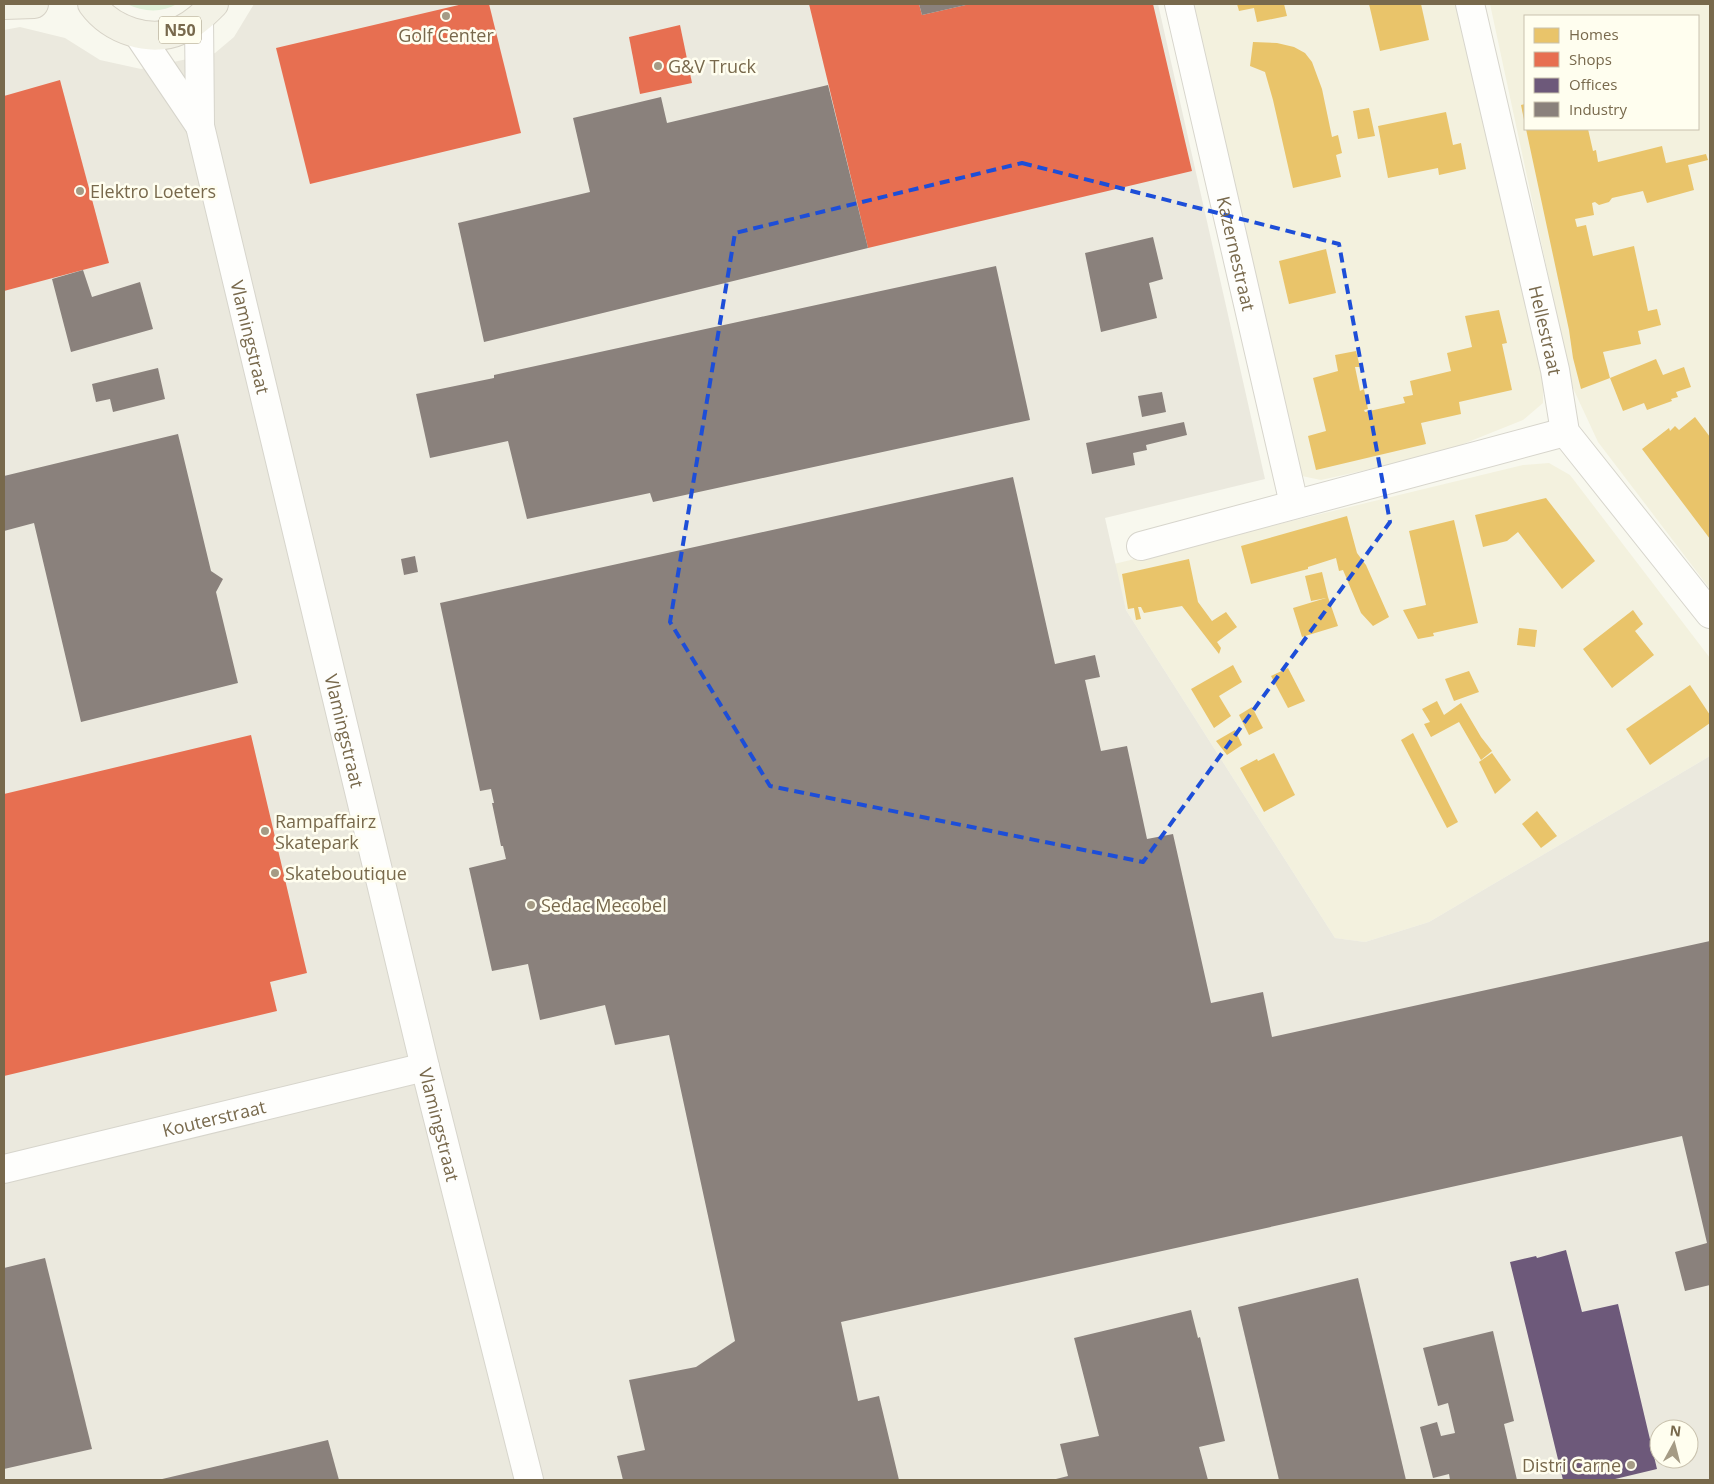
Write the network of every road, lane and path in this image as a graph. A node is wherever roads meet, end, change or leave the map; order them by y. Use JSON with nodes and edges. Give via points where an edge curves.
{"nodes":[{"id":1,"x":34,"y":4,"type":"edge"},
{"id":2,"x":92,"y":4,"type":"edge"},
{"id":3,"x":1178,"y":4,"type":"edge"},
{"id":4,"x":1470,"y":4,"type":"edge"},
{"id":5,"x":4,"y":5,"type":"edge"},
{"id":6,"x":207,"y":11,"type":"edge"},
{"id":7,"x":138,"y":34,"type":"junction"},
{"id":8,"x":200,"y":126,"type":"junction"},
{"id":9,"x":1565,"y":432,"type":"junction"},
{"id":10,"x":1294,"y":504,"type":"junction"},
{"id":11,"x":1141,"y":546,"type":"dead end"},
{"id":12,"x":1710,"y":614,"type":"edge"},
{"id":13,"x":425,"y":1067,"type":"junction"},
{"id":14,"x":4,"y":1169,"type":"edge"},
{"id":15,"x":529,"y":1480,"type":"edge"}],
"edges":[{"from":1,"to":5,"type":"main road"},
{"from":2,"to":7,"type":"main road","number":"N50","via":[[97,12],[118,27]]},
{"from":3,"to":10,"type":"street","name":"Kazernestraat"},
{"from":4,"to":9,"type":"street","name":"Hellestraat","via":[[1555,370]]},
{"from":6,"to":7,"type":"main road","number":"N50","via":[[180,31],[154,36]]},
{"from":6,"to":8,"type":"street","name":"Vlamingstraat"},
{"from":7,"to":8,"type":"street","name":"Vlamingstraat"},
{"from":8,"to":13,"type":"street","name":"Vlamingstraat"},
{"from":9,"to":10,"type":"street"},
{"from":9,"to":12,"type":"street","name":"Hellestraat"},
{"from":10,"to":11,"type":"street"},
{"from":13,"to":14,"type":"street","name":"Kouterstraat"},
{"from":13,"to":15,"type":"street","name":"Vlamingstraat"}]}
